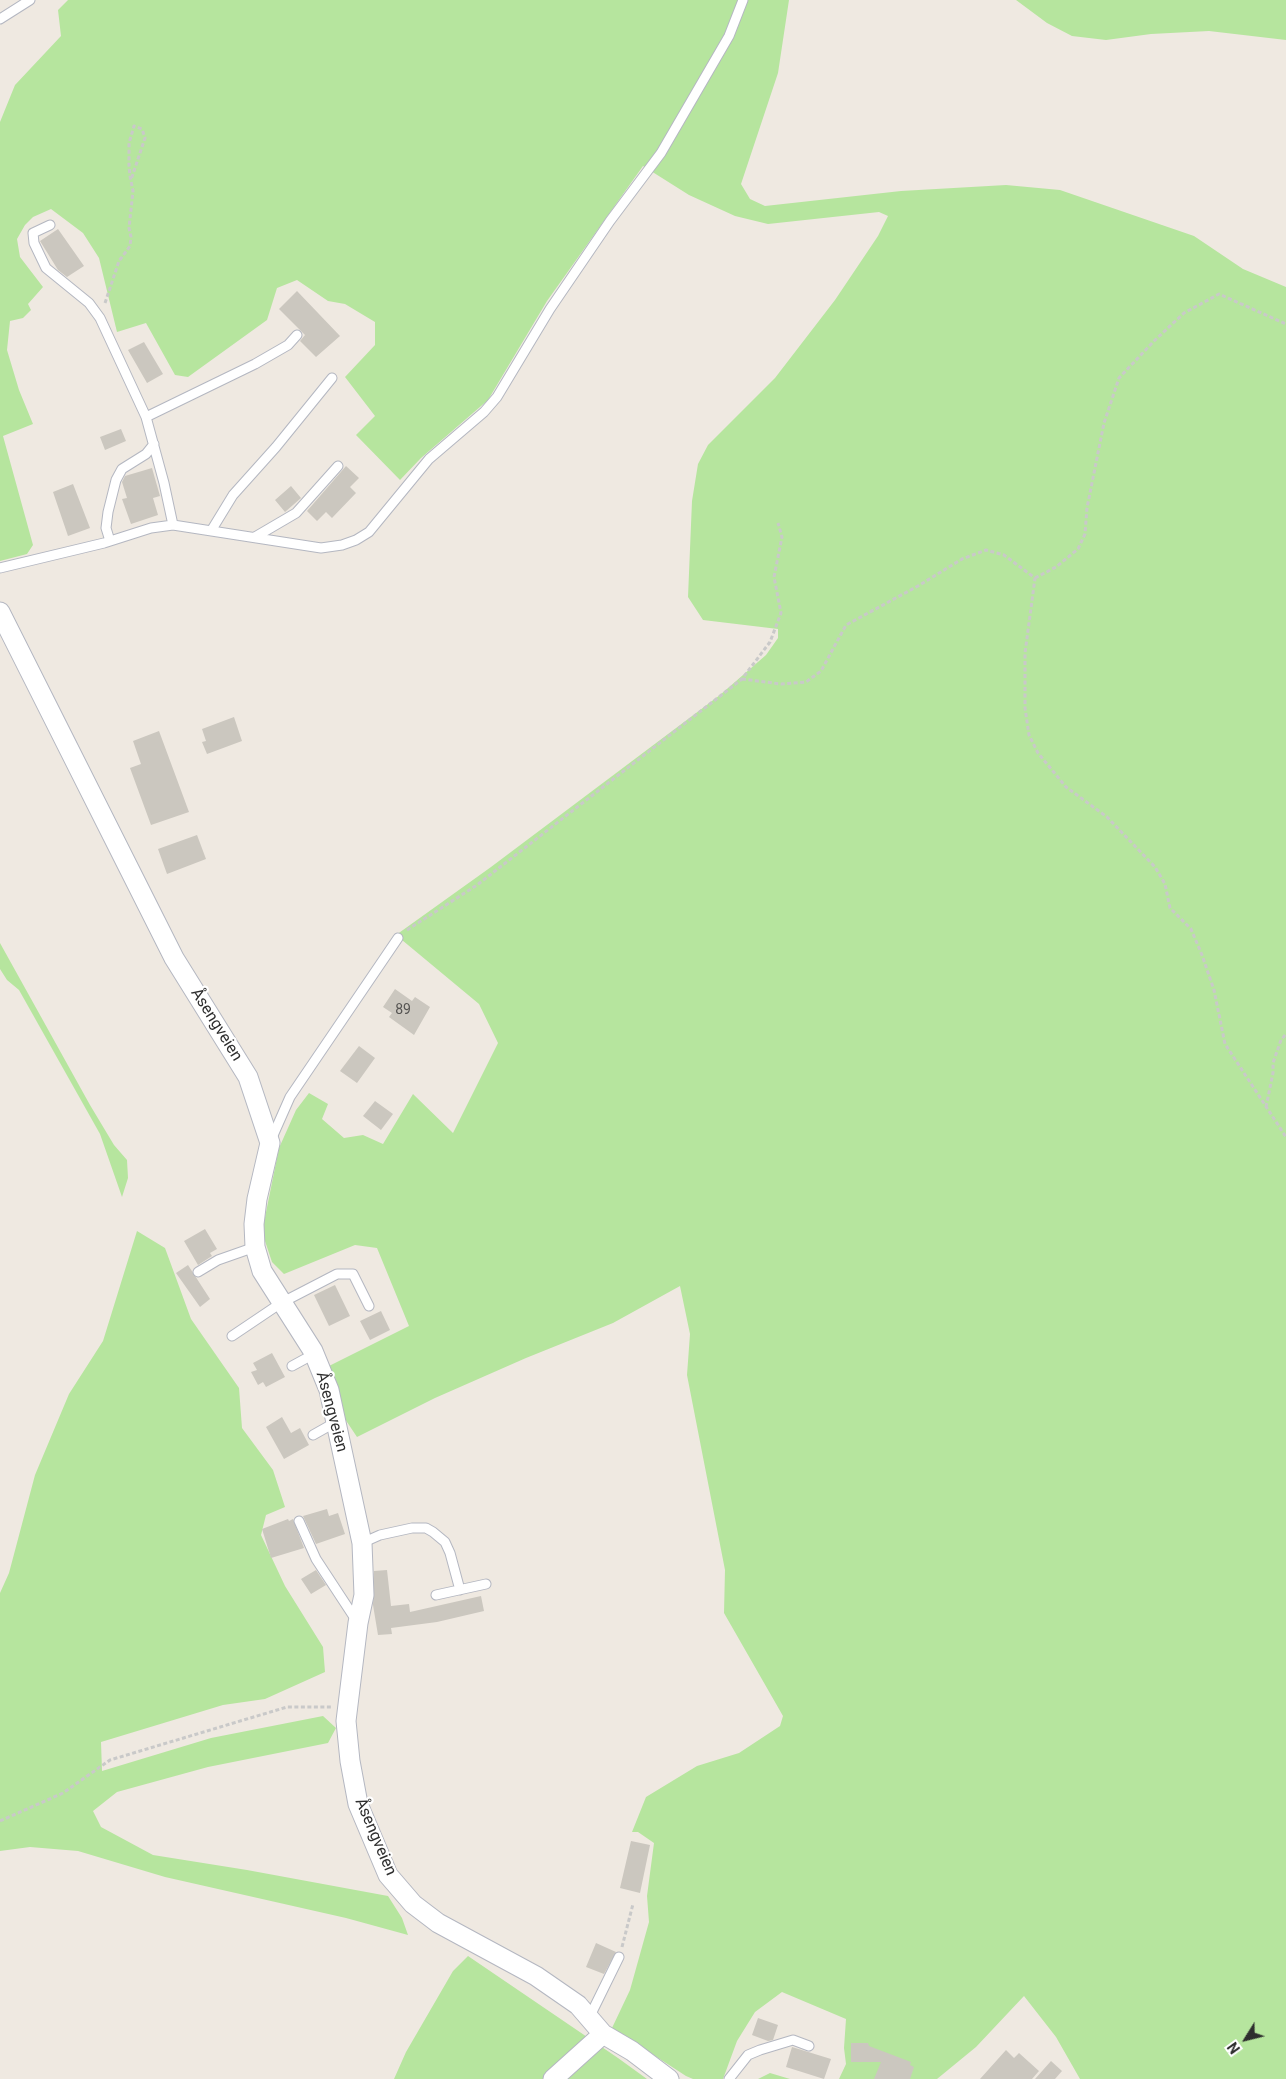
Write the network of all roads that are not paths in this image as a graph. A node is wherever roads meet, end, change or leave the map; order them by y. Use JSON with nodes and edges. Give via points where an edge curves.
{"nodes":[{"id":1,"x":30,"y":0,"type":"edge"},
{"id":2,"x":743,"y":0,"type":"edge"},
{"id":3,"x":0,"y":20,"type":"edge"},
{"id":4,"x":50,"y":225,"type":"dead end"},
{"id":5,"x":297,"y":335,"type":"dead end"},
{"id":6,"x":332,"y":378,"type":"dead end"},
{"id":7,"x":146,"y":417,"type":"junction"},
{"id":8,"x":154,"y":444,"type":"junction"},
{"id":9,"x":338,"y":466,"type":"dead end"},
{"id":10,"x":173,"y":526,"type":"junction"},
{"id":11,"x":211,"y":531,"type":"junction"},
{"id":12,"x":255,"y":537,"type":"junction"},
{"id":13,"x":110,"y":541,"type":"junction"},
{"id":14,"x":0,"y":568,"type":"edge"},
{"id":15,"x":0,"y":612,"type":"edge"},
{"id":16,"x":398,"y":938,"type":"road end"},
{"id":17,"x":270,"y":1143,"type":"junction"},
{"id":18,"x":255,"y":1247,"type":"junction"},
{"id":19,"x":198,"y":1272,"type":"dead end"},
{"id":20,"x":280,"y":1303,"type":"junction"},
{"id":21,"x":369,"y":1306,"type":"dead end"},
{"id":22,"x":232,"y":1336,"type":"dead end"},
{"id":23,"x":314,"y":1354,"type":"junction"},
{"id":24,"x":292,"y":1366,"type":"dead end"},
{"id":25,"x":336,"y":1422,"type":"junction"},
{"id":26,"x":313,"y":1435,"type":"dead end"},
{"id":27,"x":299,"y":1522,"type":"dead end"},
{"id":28,"x":362,"y":1543,"type":"junction"},
{"id":29,"x":486,"y":1584,"type":"dead end"},
{"id":30,"x":460,"y":1590,"type":"junction"},
{"id":31,"x":436,"y":1595,"type":"dead end"},
{"id":32,"x":358,"y":1623,"type":"junction"},
{"id":33,"x":619,"y":1957,"type":"road end"},
{"id":34,"x":590,"y":2016,"type":"junction"},
{"id":35,"x":603,"y":2034,"type":"junction"},
{"id":36,"x":809,"y":2046,"type":"dead end"},
{"id":37,"x":553,"y":2079,"type":"edge"},
{"id":38,"x":669,"y":2079,"type":"edge"},
{"id":39,"x":729,"y":2079,"type":"edge"}],
"edges":[{"from":1,"to":3,"type":"lane"},
{"from":2,"to":12,"type":"lane","via":[[729,36],[661,153],[566,285],[491,406],[435,454],[381,520],[356,540],[321,548]]},
{"from":4,"to":7,"type":"lane","via":[[33,234],[40,257],[46,268],[89,304],[100,318]]},
{"from":5,"to":7,"type":"lane","via":[[288,345],[255,364]]},
{"from":6,"to":11,"type":"lane","via":[[233,495]]},
{"from":7,"to":8,"type":"lane"},
{"from":8,"to":10,"type":"lane"},
{"from":8,"to":13,"type":"lane","via":[[146,454],[122,469],[116,480],[106,528]]},
{"from":9,"to":12,"type":"lane","via":[[296,513]]},
{"from":10,"to":11,"type":"lane"},
{"from":10,"to":13,"type":"lane","via":[[151,528]]},
{"from":11,"to":12,"type":"lane"},
{"from":13,"to":14,"type":"lane"},
{"from":15,"to":17,"type":"street","name":"Åsengveien","via":[[174,958],[248,1077]]},
{"from":16,"to":17,"type":"lane","via":[[290,1097]]},
{"from":17,"to":18,"type":"street","name":"Åsengveien","via":[[257,1199]]},
{"from":18,"to":19,"type":"lane","via":[[218,1260]]},
{"from":18,"to":20,"type":"street","name":"Åsengveien","via":[[262,1271]]},
{"from":20,"to":21,"type":"lane","via":[[337,1274],[348,1273],[357,1280]]},
{"from":20,"to":22,"type":"lane"},
{"from":20,"to":23,"type":"street","name":"Åsengveien"},
{"from":23,"to":24,"type":"lane"},
{"from":23,"to":25,"type":"street","name":"Åsengveien"},
{"from":25,"to":26,"type":"lane"},
{"from":25,"to":28,"type":"street","name":"Åsengveien"},
{"from":27,"to":32,"type":"lane","via":[[316,1559]]},
{"from":28,"to":30,"type":"lane","via":[[380,1535],[426,1528],[445,1542]]},
{"from":28,"to":32,"type":"street","name":"Åsengveien","via":[[364,1595]]},
{"from":29,"to":30,"type":"lane"},
{"from":30,"to":31,"type":"lane"},
{"from":32,"to":34,"type":"street","name":"Åsengveien","via":[[346,1707],[350,1761],[358,1804],[388,1874],[412,1904],[438,1922],[536,1976]]},
{"from":33,"to":34,"type":"lane"},
{"from":34,"to":35,"type":"street","name":"Åsengveien"},
{"from":35,"to":37,"type":"street"},
{"from":35,"to":38,"type":"street","name":"Åsengveien"},
{"from":36,"to":39,"type":"lane","via":[[793,2040],[760,2050],[748,2055]]}]}
